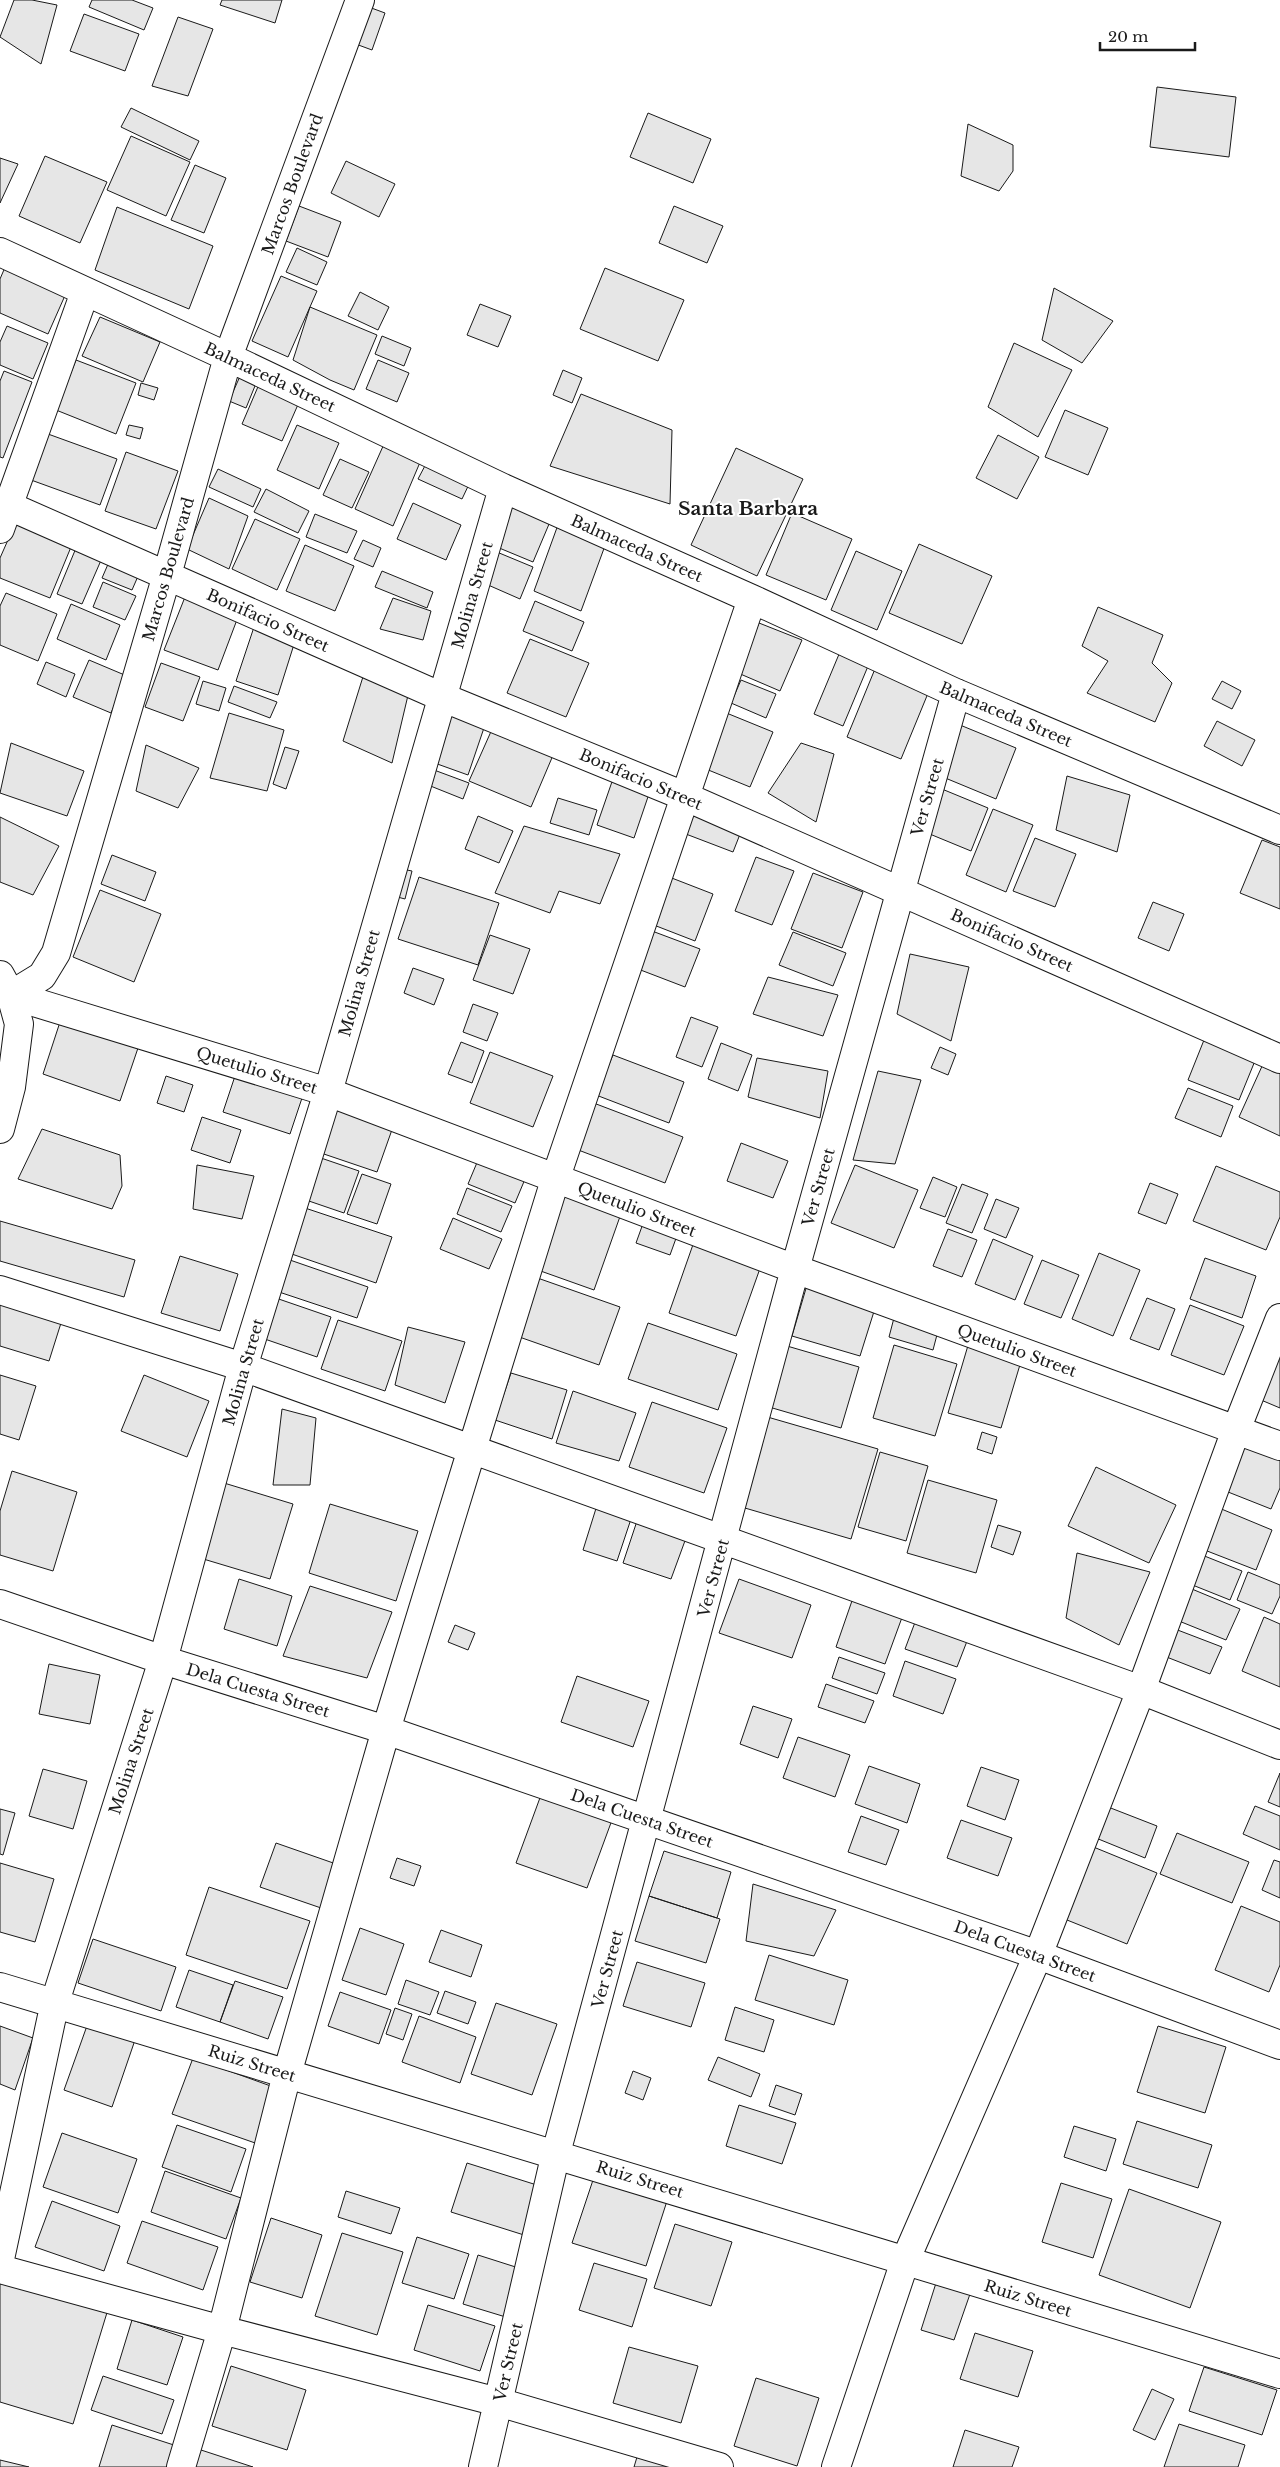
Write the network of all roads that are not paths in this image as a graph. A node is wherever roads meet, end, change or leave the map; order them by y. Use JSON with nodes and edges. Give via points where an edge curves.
{"nodes":[{"id":1,"x":360,"y":0,"type":"edge"},
{"id":2,"x":0,"y":252,"type":"edge"},
{"id":3,"x":86,"y":292,"type":"junction"},
{"id":4,"x":228,"y":357,"type":"junction"},
{"id":5,"x":503,"y":488,"type":"junction"},
{"id":6,"x":3,"y":513,"type":"edge"},
{"id":7,"x":168,"y":574,"type":"junction"},
{"id":8,"x":752,"y":599,"type":"junction"},
{"id":9,"x":956,"y":693,"type":"junction"},
{"id":10,"x":442,"y":697,"type":"junction"},
{"id":11,"x":684,"y":796,"type":"junction"},
{"id":12,"x":1280,"y":830,"type":"edge"},
{"id":13,"x":901,"y":891,"type":"junction"},
{"id":14,"x":5,"y":985,"type":"edge"},
{"id":15,"x":1280,"y":1059,"type":"edge"},
{"id":16,"x":328,"y":1092,"type":"junction"},
{"id":17,"x":0,"y":1129,"type":"edge"},
{"id":18,"x":556,"y":1177,"type":"junction"},
{"id":19,"x":795,"y":1269,"type":"junction"},
{"id":20,"x":0,"y":1290,"type":"edge"},
{"id":21,"x":1280,"y":1318,"type":"edge"},
{"id":22,"x":243,"y":1367,"type":"junction"},
{"id":23,"x":1236,"y":1430,"type":"junction"},
{"id":24,"x":1280,"y":1446,"type":"edge"},
{"id":25,"x":472,"y":1449,"type":"junction"},
{"id":26,"x":724,"y":1539,"type":"junction"},
{"id":27,"x":0,"y":1604,"type":"edge"},
{"id":28,"x":163,"y":1660,"type":"junction"},
{"id":29,"x":1141,"y":1690,"type":"junction"},
{"id":30,"x":386,"y":1730,"type":"junction"},
{"id":31,"x":1280,"y":1745,"type":"edge"},
{"id":32,"x":648,"y":1820,"type":"junction"},
{"id":33,"x":1038,"y":1955,"type":"junction"},
{"id":34,"x":0,"y":1987,"type":"edge"},
{"id":35,"x":55,"y":2002,"type":"junction"},
{"id":36,"x":1280,"y":2045,"type":"edge"},
{"id":37,"x":287,"y":2074,"type":"junction"},
{"id":38,"x":556,"y":2153,"type":"junction"},
{"id":39,"x":0,"y":2259,"type":"edge"},
{"id":40,"x":905,"y":2261,"type":"junction"},
{"id":41,"x":0,"y":2269,"type":"edge"},
{"id":42,"x":222,"y":2330,"type":"junction"},
{"id":43,"x":1280,"y":2374,"type":"edge"},
{"id":44,"x":498,"y":2402,"type":"junction"},
{"id":45,"x":181,"y":2467,"type":"edge"},
{"id":46,"x":483,"y":2467,"type":"edge"},
{"id":47,"x":719,"y":2467,"type":"edge"},
{"id":48,"x":836,"y":2467,"type":"edge"}],
"edges":[{"from":1,"to":4,"type":"street","name":"Marcos Boulevard"},
{"from":2,"to":3,"type":"street","name":"Balmaceda Street"},
{"from":3,"to":4,"type":"street","name":"Balmaceda Street"},
{"from":3,"to":6,"type":"street"},
{"from":4,"to":5,"type":"street","name":"Balmaceda Street"},
{"from":4,"to":7,"type":"street","name":"Marcos Boulevard"},
{"from":5,"to":8,"type":"street","name":"Balmaceda Street"},
{"from":5,"to":10,"type":"street","name":"Molina Street"},
{"from":6,"to":7,"type":"street","name":"Bonifacio Street"},
{"from":7,"to":10,"type":"street","name":"Bonifacio Street"},
{"from":7,"to":14,"type":"street","name":"Marcos Boulevard","via":[[56,953],[42,976]]},
{"from":8,"to":9,"type":"street","name":"Balmaceda Street"},
{"from":8,"to":11,"type":"street"},
{"from":9,"to":12,"type":"street","name":"Balmaceda Street"},
{"from":9,"to":13,"type":"street","name":"Ver Street"},
{"from":10,"to":11,"type":"street","name":"Bonifacio Street"},
{"from":10,"to":16,"type":"street","name":"Molina Street"},
{"from":11,"to":13,"type":"street","name":"Bonifacio Street"},
{"from":11,"to":18,"type":"street"},
{"from":13,"to":15,"type":"street","name":"Bonifacio Street"},
{"from":13,"to":19,"type":"street","name":"Ver Street"},
{"from":14,"to":16,"type":"street","name":"Quetulio Street"},
{"from":14,"to":17,"type":"street","via":[[19,1024]]},
{"from":16,"to":18,"type":"street","name":"Quetulio Street"},
{"from":16,"to":22,"type":"street","name":"Molina Street"},
{"from":18,"to":19,"type":"street","name":"Quetulio Street"},
{"from":18,"to":25,"type":"street"},
{"from":19,"to":23,"type":"street","name":"Quetulio Street"},
{"from":19,"to":26,"type":"street","name":"Ver Street"},
{"from":20,"to":22,"type":"street"},
{"from":21,"to":23,"type":"street"},
{"from":22,"to":25,"type":"street"},
{"from":22,"to":28,"type":"street","name":"Molina Street"},
{"from":23,"to":24,"type":"street","name":"Quetulio Street"},
{"from":23,"to":29,"type":"street"},
{"from":25,"to":26,"type":"street"},
{"from":25,"to":30,"type":"street"},
{"from":26,"to":29,"type":"street"},
{"from":26,"to":32,"type":"street","name":"Ver Street"},
{"from":27,"to":28,"type":"street","name":"Dela Cuesta Street"},
{"from":28,"to":30,"type":"street","name":"Dela Cuesta Street"},
{"from":28,"to":35,"type":"street","name":"Molina Street"},
{"from":29,"to":31,"type":"street"},
{"from":29,"to":33,"type":"street"},
{"from":30,"to":32,"type":"street","name":"Dela Cuesta Street"},
{"from":30,"to":37,"type":"street"},
{"from":32,"to":33,"type":"street","name":"Dela Cuesta Street"},
{"from":32,"to":38,"type":"street","name":"Ver Street"},
{"from":33,"to":36,"type":"street","name":"Dela Cuesta Street"},
{"from":33,"to":40,"type":"street"},
{"from":34,"to":35,"type":"street","name":"Ruiz Street"},
{"from":35,"to":37,"type":"street","name":"Ruiz Street"},
{"from":35,"to":39,"type":"street","name":"Molina Street"},
{"from":37,"to":38,"type":"street","name":"Ruiz Street"},
{"from":37,"to":42,"type":"street"},
{"from":38,"to":40,"type":"street","name":"Ruiz Street"},
{"from":38,"to":44,"type":"street","name":"Ver Street"},
{"from":40,"to":43,"type":"street","name":"Ruiz Street"},
{"from":40,"to":48,"type":"street"},
{"from":41,"to":42,"type":"street"},
{"from":42,"to":44,"type":"street"},
{"from":42,"to":45,"type":"street"},
{"from":44,"to":46,"type":"street","name":"Ver Street"},
{"from":44,"to":47,"type":"street"}]}
